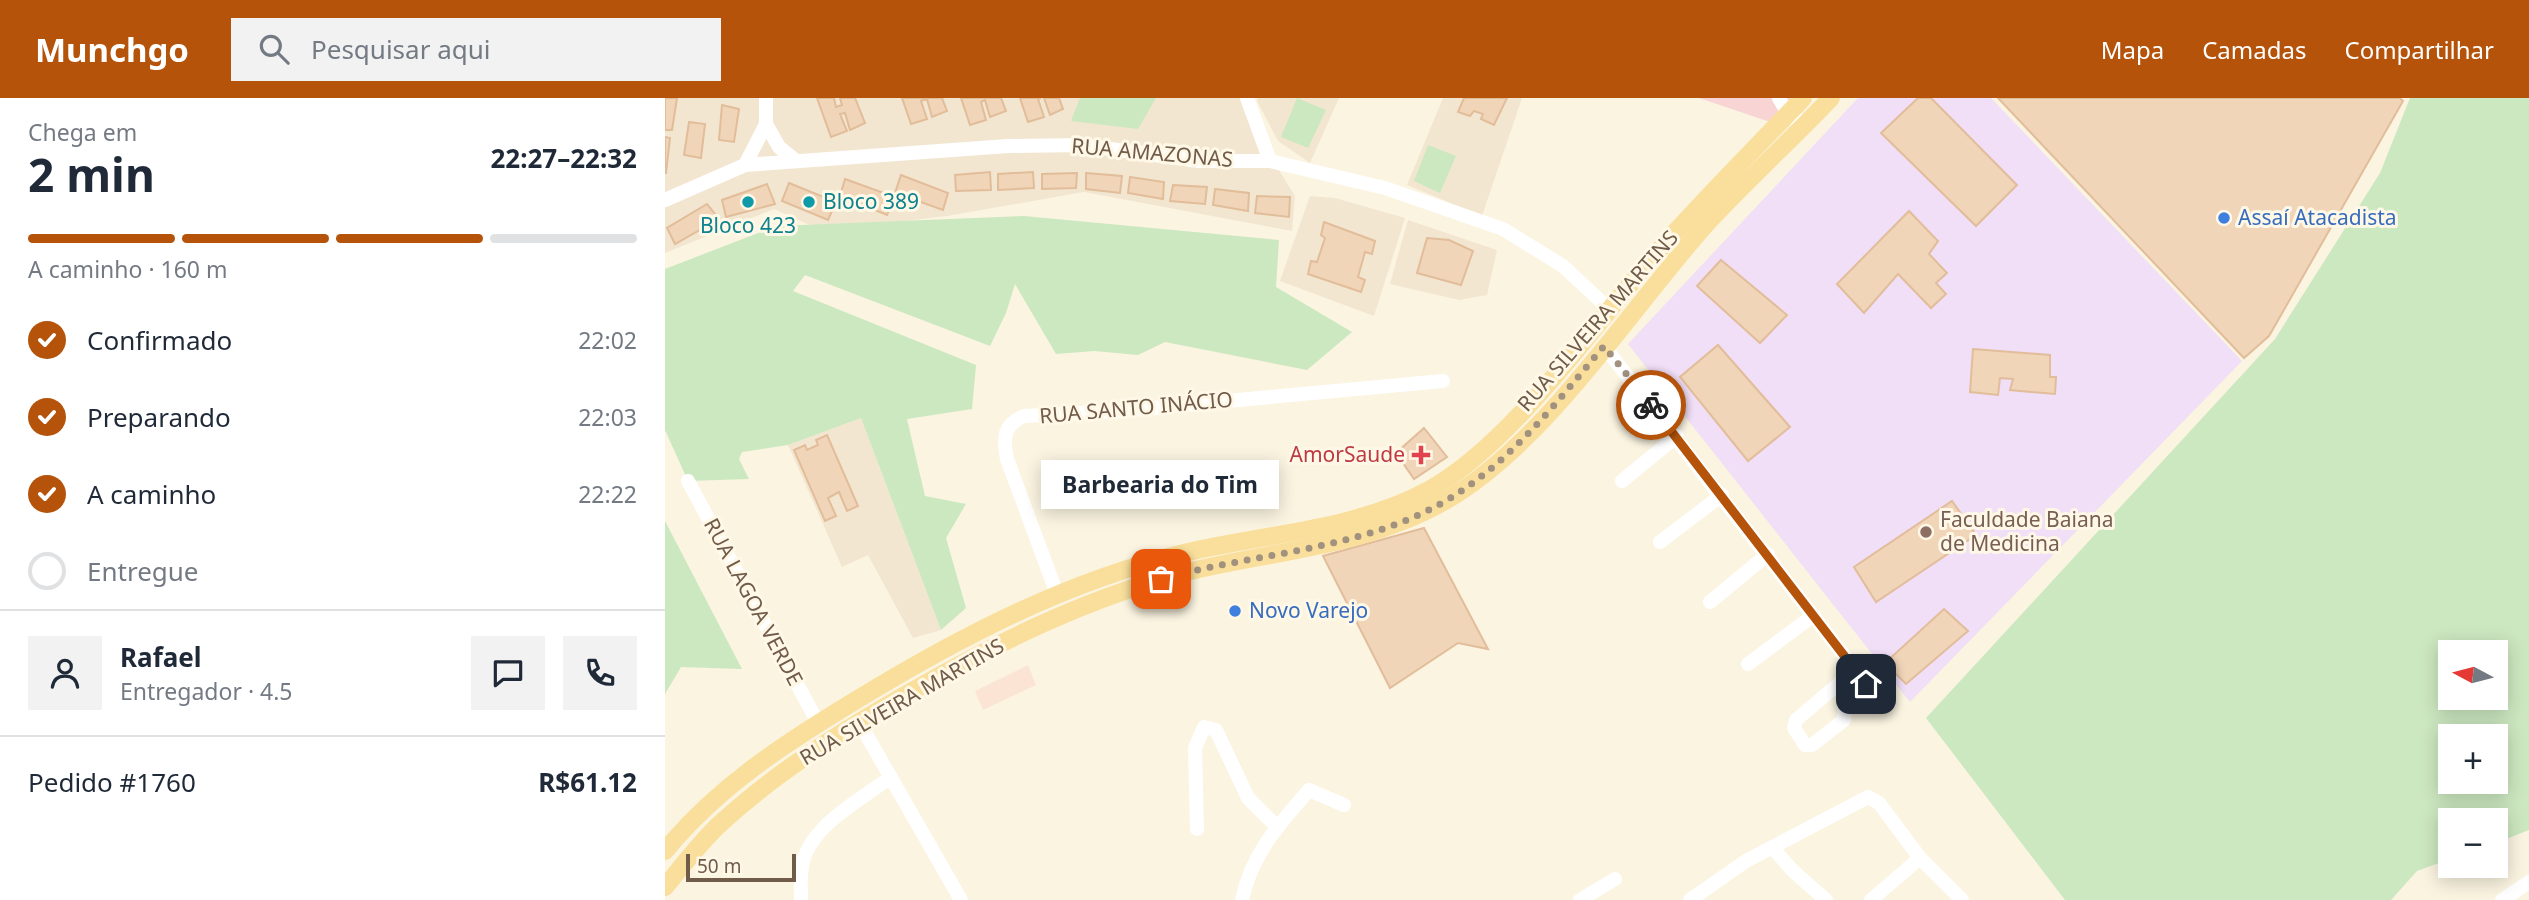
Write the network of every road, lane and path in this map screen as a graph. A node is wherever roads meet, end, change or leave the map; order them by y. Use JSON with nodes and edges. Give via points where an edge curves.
{"nodes":[{"id":1,"x":766,"y":98,"type":"edge"},
{"id":2,"x":1247,"y":98,"type":"edge"},
{"id":3,"x":1779,"y":98,"type":"edge"},
{"id":4,"x":1802,"y":98,"type":"edge"},
{"id":5,"x":1831,"y":98,"type":"edge"},
{"id":6,"x":1788,"y":114,"type":"junction"},
{"id":7,"x":766,"y":124,"type":"junction"},
{"id":8,"x":1805,"y":125,"type":"junction"},
{"id":9,"x":796,"y":161,"type":"junction"},
{"id":10,"x":1271,"y":161,"type":"junction"},
{"id":11,"x":745,"y":165,"type":"junction"},
{"id":12,"x":665,"y":200,"type":"edge"},
{"id":13,"x":1609,"y":309,"type":"junction"},
{"id":14,"x":1604,"y":346,"type":"junction"},
{"id":15,"x":1443,"y":382,"type":"dead end"},
{"id":16,"x":1677,"y":436,"type":"junction"},
{"id":17,"x":688,"y":481,"type":"dead end"},
{"id":18,"x":1622,"y":481,"type":"dead end"},
{"id":19,"x":1722,"y":495,"type":"junction"},
{"id":20,"x":1660,"y":542,"type":"dead end"},
{"id":21,"x":1767,"y":554,"type":"junction"},
{"id":22,"x":1057,"y":594,"type":"junction"},
{"id":23,"x":1710,"y":602,"type":"dead end"},
{"id":24,"x":1814,"y":615,"type":"junction"},
{"id":25,"x":1748,"y":664,"type":"dead end"},
{"id":26,"x":1856,"y":669,"type":"junction"},
{"id":27,"x":1841,"y":683,"type":"dead end"},
{"id":28,"x":1877,"y":698,"type":"dead end"},
{"id":29,"x":859,"y":722,"type":"junction"},
{"id":30,"x":818,"y":723,"type":"junction"},
{"id":31,"x":891,"y":777,"type":"junction"},
{"id":32,"x":1344,"y":805,"type":"dead end"},
{"id":33,"x":1276,"y":825,"type":"junction"},
{"id":34,"x":1197,"y":829,"type":"dead end"},
{"id":35,"x":1772,"y":846,"type":"junction"},
{"id":36,"x":665,"y":851,"type":"edge"},
{"id":37,"x":1920,"y":858,"type":"junction"},
{"id":38,"x":1615,"y":879,"type":"dead end"},
{"id":39,"x":2529,"y":882,"type":"edge"},
{"id":40,"x":665,"y":887,"type":"edge"},
{"id":41,"x":801,"y":900,"type":"edge"},
{"id":42,"x":961,"y":900,"type":"edge"},
{"id":43,"x":1242,"y":900,"type":"edge"},
{"id":44,"x":1580,"y":900,"type":"edge"},
{"id":45,"x":1690,"y":900,"type":"edge"},
{"id":46,"x":1826,"y":900,"type":"edge"},
{"id":47,"x":1871,"y":900,"type":"edge"},
{"id":48,"x":1962,"y":900,"type":"edge"},
{"id":49,"x":2502,"y":900,"type":"edge"}],
"edges":[{"from":1,"to":7,"type":"street"},
{"from":2,"to":10,"type":"street"},
{"from":3,"to":6,"type":"street"},
{"from":4,"to":6,"type":"main road","name":"RUA SILVEIRA MARTINS"},
{"from":5,"to":8,"type":"main road","name":"RUA SILVEIRA MARTINS"},
{"from":6,"to":8,"type":"street"},
{"from":6,"to":13,"type":"main road","name":"RUA SILVEIRA MARTINS","via":[[1693,211]]},
{"from":7,"to":9,"type":"street","via":[[779,147]]},
{"from":7,"to":11,"type":"street"},
{"from":8,"to":14,"type":"main road","name":"RUA SILVEIRA MARTINS","via":[[1708,222]]},
{"from":9,"to":10,"type":"street","name":"RUA AMAZONAS","via":[[1045,145],[1081,145],[1199,161]]},
{"from":9,"to":11,"type":"street","name":"RUA AMAZONAS"},
{"from":10,"to":13,"type":"street","name":"RUA AMAZONAS","via":[[1385,188],[1503,229],[1563,266]]},
{"from":11,"to":12,"type":"street","name":"RUA AMAZONAS"},
{"from":13,"to":22,"type":"main road","name":"RUA SILVEIRA MARTINS","via":[[1496,439],[1427,491],[1356,517],[1184,554]]},
{"from":14,"to":16,"type":"street"},
{"from":14,"to":29,"type":"main road","name":"RUA SILVEIRA MARTINS","via":[[1506,456],[1440,503],[1367,533],[1135,587],[973,656]]},
{"from":15,"to":22,"type":"street","name":"RUA SANTO INÁCIO","via":[[1024,416],[1013,421],[1004,440],[1007,459]]},
{"from":16,"to":18,"type":"street"},
{"from":16,"to":19,"type":"street"},
{"from":17,"to":30,"type":"street","name":"RUA LAGOA VERDE"},
{"from":19,"to":20,"type":"street"},
{"from":19,"to":21,"type":"street"},
{"from":21,"to":23,"type":"street"},
{"from":21,"to":24,"type":"street"},
{"from":22,"to":30,"type":"main road","name":"RUA SILVEIRA MARTINS","via":[[964,638]]},
{"from":24,"to":25,"type":"street"},
{"from":24,"to":26,"type":"street"},
{"from":26,"to":27,"type":"street"},
{"from":26,"to":28,"type":"street"},
{"from":29,"to":31,"type":"street"},
{"from":29,"to":40,"type":"main road","name":"RUA SILVEIRA MARTINS","via":[[720,824]]},
{"from":30,"to":36,"type":"main road","name":"RUA SILVEIRA MARTINS","via":[[747,771]]},
{"from":31,"to":41,"type":"street","via":[[811,843],[802,865]]},
{"from":31,"to":42,"type":"street"},
{"from":32,"to":33,"type":"street","via":[[1309,790]]},
{"from":33,"to":34,"type":"street","via":[[1248,798],[1216,730],[1204,727],[1195,748]]},
{"from":33,"to":43,"type":"street","via":[[1247,874]]},
{"from":35,"to":37,"type":"street","via":[[1868,797],[1879,803]]},
{"from":35,"to":45,"type":"street"},
{"from":35,"to":46,"type":"street"},
{"from":37,"to":47,"type":"street"},
{"from":37,"to":48,"type":"street"},
{"from":38,"to":44,"type":"street"},
{"from":39,"to":49,"type":"street"}]}
